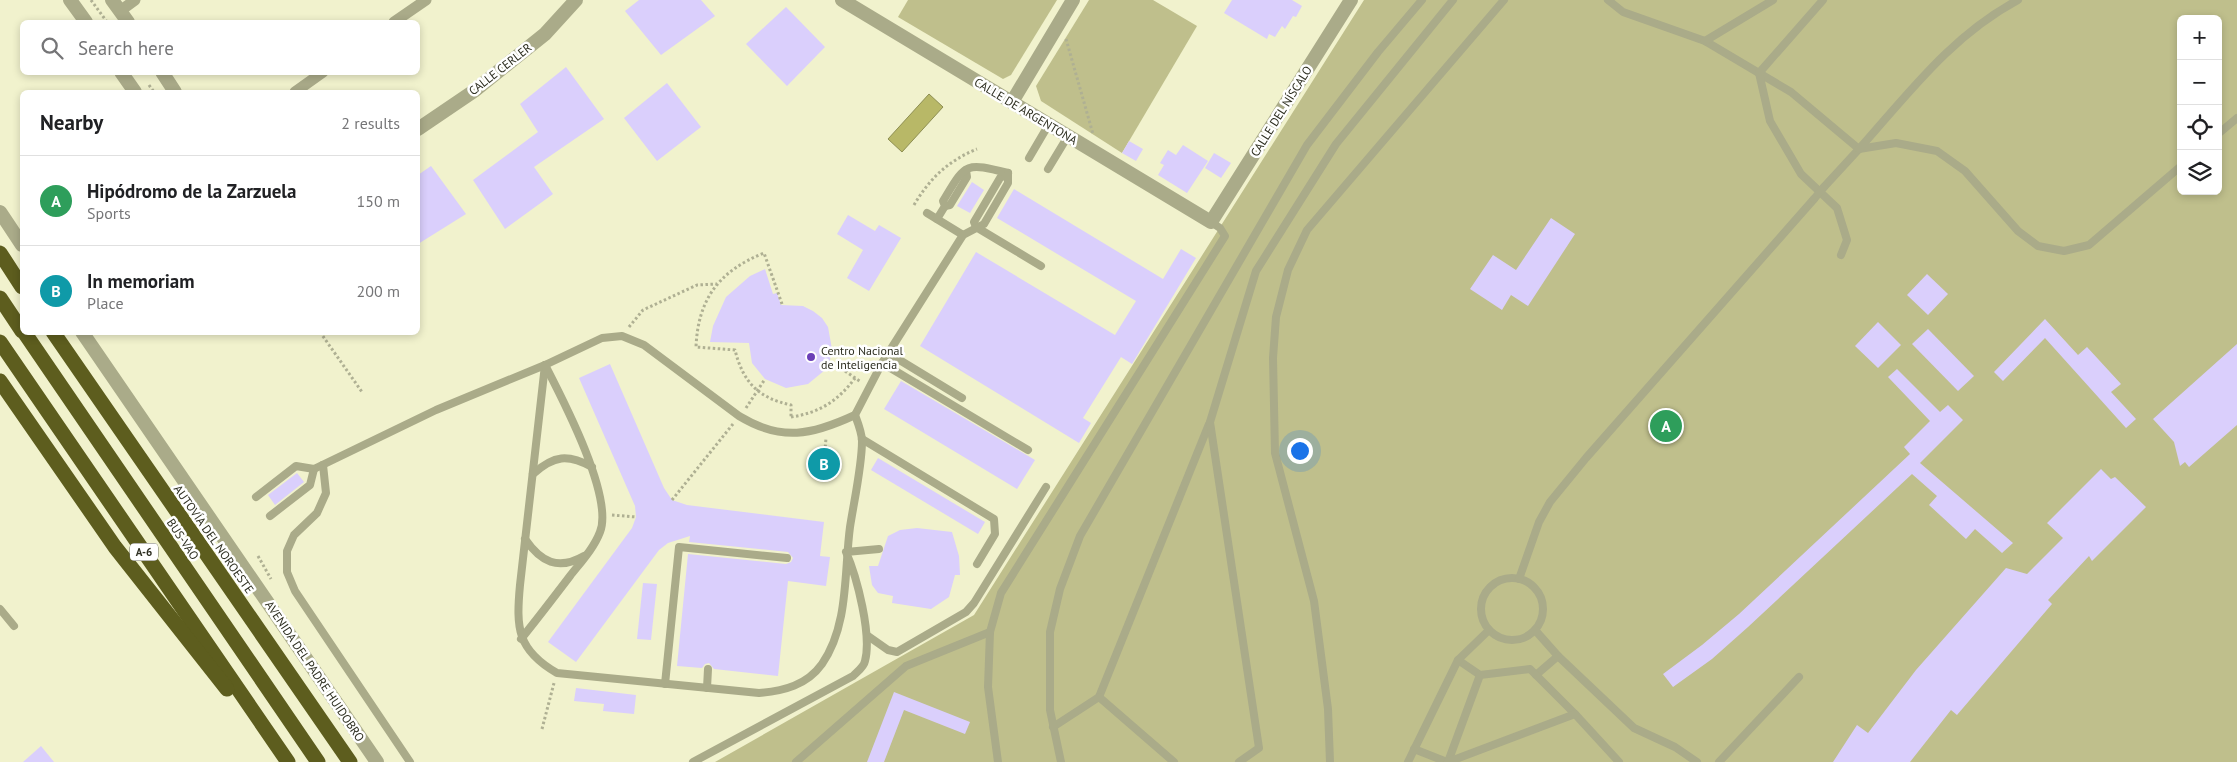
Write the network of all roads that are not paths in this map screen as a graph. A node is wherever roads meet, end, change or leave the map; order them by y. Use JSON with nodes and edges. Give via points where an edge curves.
{"nodes":[{"id":1,"x":70,"y":0,"type":"edge"},
{"id":2,"x":135,"y":0,"type":"edge"},
{"id":3,"x":426,"y":0,"type":"edge"},
{"id":4,"x":576,"y":0,"type":"edge"},
{"id":5,"x":842,"y":0,"type":"edge"},
{"id":6,"x":1073,"y":0,"type":"edge"},
{"id":7,"x":1351,"y":0,"type":"edge"},
{"id":8,"x":1422,"y":0,"type":"edge"},
{"id":9,"x":1453,"y":0,"type":"edge"},
{"id":10,"x":1504,"y":0,"type":"edge"},
{"id":11,"x":1608,"y":0,"type":"edge"},
{"id":12,"x":1773,"y":0,"type":"edge"},
{"id":13,"x":1823,"y":0,"type":"edge"},
{"id":14,"x":2018,"y":0,"type":"edge"},
{"id":15,"x":120,"y":11,"type":"edge"},
{"id":16,"x":85,"y":20,"type":"edge"},
{"id":17,"x":397,"y":20,"type":"edge"},
{"id":18,"x":1705,"y":41,"type":"junction"},
{"id":19,"x":1758,"y":73,"type":"junction"},
{"id":20,"x":123,"y":75,"type":"edge"},
{"id":21,"x":164,"y":75,"type":"edge"},
{"id":22,"x":319,"y":75,"type":"edge"},
{"id":23,"x":134,"y":90,"type":"edge"},
{"id":24,"x":174,"y":90,"type":"edge"},
{"id":25,"x":298,"y":90,"type":"edge"},
{"id":26,"x":1012,"y":102,"type":"junction"},
{"id":27,"x":2237,"y":118,"type":"edge"},
{"id":28,"x":1049,"y":124,"type":"junction"},
{"id":29,"x":420,"y":128,"type":"edge"},
{"id":30,"x":2222,"y":131,"type":"edge"},
{"id":31,"x":1068,"y":136,"type":"junction"},
{"id":32,"x":1859,"y":148,"type":"junction"},
{"id":33,"x":1029,"y":158,"type":"dead end"},
{"id":34,"x":1048,"y":169,"type":"dead end"},
{"id":35,"x":2177,"y":169,"type":"edge"},
{"id":36,"x":0,"y":212,"type":"edge"},
{"id":37,"x":926,"y":213,"type":"dead end"},
{"id":38,"x":937,"y":219,"type":"junction"},
{"id":39,"x":1211,"y":222,"type":"junction"},
{"id":40,"x":976,"y":227,"type":"junction"},
{"id":41,"x":964,"y":235,"type":"junction"},
{"id":42,"x":20,"y":242,"type":"edge"},
{"id":43,"x":0,"y":253,"type":"edge"},
{"id":44,"x":1841,"y":254,"type":"dead end"},
{"id":45,"x":1041,"y":266,"type":"dead end"},
{"id":46,"x":20,"y":284,"type":"edge"},
{"id":47,"x":0,"y":298,"type":"edge"},
{"id":48,"x":20,"y":328,"type":"edge"},
{"id":49,"x":25,"y":335,"type":"edge"},
{"id":50,"x":56,"y":335,"type":"edge"},
{"id":51,"x":84,"y":335,"type":"edge"},
{"id":52,"x":0,"y":342,"type":"edge"},
{"id":53,"x":888,"y":353,"type":"junction"},
{"id":54,"x":882,"y":363,"type":"junction"},
{"id":55,"x":545,"y":365,"type":"junction"},
{"id":56,"x":0,"y":381,"type":"edge"},
{"id":57,"x":962,"y":398,"type":"dead end"},
{"id":58,"x":856,"y":415,"type":"junction"},
{"id":59,"x":1210,"y":422,"type":"junction"},
{"id":60,"x":862,"y":440,"type":"junction"},
{"id":61,"x":1028,"y":450,"type":"dead end"},
{"id":62,"x":323,"y":466,"type":"junction"},
{"id":63,"x":592,"y":467,"type":"junction"},
{"id":64,"x":314,"y":469,"type":"junction"},
{"id":65,"x":533,"y":474,"type":"junction"},
{"id":66,"x":1046,"y":487,"type":"dead end"},
{"id":67,"x":256,"y":497,"type":"dead end"},
{"id":68,"x":270,"y":516,"type":"dead end"},
{"id":69,"x":525,"y":539,"type":"junction"},
{"id":70,"x":879,"y":549,"type":"dead end"},
{"id":71,"x":846,"y":552,"type":"junction"},
{"id":72,"x":588,"y":553,"type":"junction"},
{"id":73,"x":787,"y":558,"type":"dead end"},
{"id":74,"x":978,"y":564,"type":"dead end"},
{"id":75,"x":1519,"y":579,"type":"junction"},
{"id":76,"x":0,"y":609,"type":"edge"},
{"id":77,"x":14,"y":626,"type":"dead end"},
{"id":78,"x":1489,"y":630,"type":"junction"},
{"id":79,"x":1535,"y":630,"type":"junction"},
{"id":80,"x":990,"y":632,"type":"junction"},
{"id":81,"x":868,"y":636,"type":"junction"},
{"id":82,"x":521,"y":639,"type":"junction"},
{"id":83,"x":1558,"y":656,"type":"junction"},
{"id":84,"x":1458,"y":660,"type":"junction"},
{"id":85,"x":708,"y":669,"type":"dead end"},
{"id":86,"x":1480,"y":675,"type":"junction"},
{"id":87,"x":1536,"y":675,"type":"junction"},
{"id":88,"x":1799,"y":677,"type":"dead end"},
{"id":89,"x":665,"y":684,"type":"junction"},
{"id":90,"x":707,"y":688,"type":"junction"},
{"id":91,"x":1099,"y":697,"type":"junction"},
{"id":92,"x":1575,"y":714,"type":"junction"},
{"id":93,"x":1054,"y":727,"type":"junction"},
{"id":94,"x":1414,"y":749,"type":"junction"},
{"id":95,"x":286,"y":762,"type":"edge"},
{"id":96,"x":318,"y":762,"type":"edge"},
{"id":97,"x":350,"y":762,"type":"edge"},
{"id":98,"x":377,"y":762,"type":"edge"},
{"id":99,"x":410,"y":762,"type":"edge"},
{"id":100,"x":693,"y":762,"type":"edge"},
{"id":101,"x":796,"y":762,"type":"edge"},
{"id":102,"x":998,"y":762,"type":"edge"},
{"id":103,"x":1061,"y":762,"type":"edge"},
{"id":104,"x":1174,"y":762,"type":"edge"},
{"id":105,"x":1239,"y":762,"type":"edge"},
{"id":106,"x":1330,"y":762,"type":"edge"},
{"id":107,"x":1408,"y":762,"type":"edge"},
{"id":108,"x":1448,"y":762,"type":"edge"},
{"id":109,"x":1619,"y":762,"type":"edge"},
{"id":110,"x":1697,"y":762,"type":"edge"},
{"id":111,"x":1720,"y":762,"type":"edge"}],
"edges":[{"from":1,"to":16,"type":"street"},
{"from":2,"to":15,"type":"street"},
{"from":3,"to":17,"type":"street"},
{"from":4,"to":29,"type":"street","name":"CALLE CERLER","via":[[545,34],[474,91]]},
{"from":5,"to":26,"type":"street","name":"CALLE DE ARGENTONA"},
{"from":6,"to":26,"type":"street"},
{"from":7,"to":39,"type":"street","name":"CALLE DEL NÍSCALO"},
{"from":8,"to":93,"type":"lane","via":[[1307,146],[1080,536],[1060,589],[1050,632],[1050,710]]},
{"from":9,"to":59,"type":"lane","via":[[1336,144],[1256,272]]},
{"from":10,"to":106,"type":"lane","via":[[1307,230],[1288,270],[1276,317],[1276,453],[1314,601],[1328,709]]},
{"from":11,"to":18,"type":"lane","via":[[1623,12]]},
{"from":12,"to":18,"type":"lane"},
{"from":13,"to":19,"type":"lane"},
{"from":14,"to":32,"type":"lane","via":[[1991,14],[1949,49]]},
{"from":18,"to":19,"type":"lane"},
{"from":19,"to":32,"type":"lane","via":[[1791,92]]},
{"from":19,"to":44,"type":"lane","via":[[1770,121],[1801,174],[1837,208],[1847,240]]},
{"from":20,"to":23,"type":"street"},
{"from":21,"to":24,"type":"street"},
{"from":22,"to":25,"type":"street"},
{"from":26,"to":28,"type":"street","name":"CALLE DE ARGENTONA"},
{"from":27,"to":30,"type":"lane"},
{"from":28,"to":31,"type":"street","name":"CALLE DE ARGENTONA"},
{"from":28,"to":33,"type":"lane"},
{"from":31,"to":34,"type":"lane"},
{"from":31,"to":39,"type":"street","name":"CALLE DE ARGENTONA"},
{"from":32,"to":35,"type":"lane","via":[[1896,143],[1937,151],[1965,171],[2018,231],[2038,246],[2064,251],[2089,245]]},
{"from":32,"to":75,"type":"lane","bridge":true,"via":[[1550,502],[1539,522]]},
{"from":36,"to":42,"type":"street"},
{"from":37,"to":38,"type":"lane"},
{"from":38,"to":40,"type":"lane","via":[[967,177],[966,170],[976,165],[1008,173],[1008,183],[1003,192],[984,224]]},
{"from":38,"to":41,"type":"lane"},
{"from":39,"to":80,"type":"lane","via":[[1225,236],[1001,593]]},
{"from":40,"to":41,"type":"lane"},
{"from":40,"to":45,"type":"lane"},
{"from":41,"to":53,"type":"lane"},
{"from":43,"to":46,"type":"highway"},
{"from":47,"to":48,"type":"highway","name":"BUS-VAO"},
{"from":49,"to":96,"type":"highway","name":"BUS-VAO"},
{"from":50,"to":97,"type":"highway","name":"AUTOVÍA DEL NOROESTE"},
{"from":51,"to":98,"type":"street","name":"AVENIDA DEL PADRE HUIDOBRO"},
{"from":52,"to":95,"type":"highway","number":"A-6"},
{"from":53,"to":54,"type":"lane"},
{"from":53,"to":57,"type":"lane"},
{"from":54,"to":58,"type":"lane"},
{"from":54,"to":61,"type":"lane"},
{"from":55,"to":58,"type":"lane","via":[[602,338],[622,336],[644,345],[754,425],[788,433],[807,432]]},
{"from":55,"to":62,"type":"lane","via":[[436,410]]},
{"from":55,"to":63,"type":"lane"},
{"from":55,"to":65,"type":"lane"},
{"from":56,"to":95,"type":"highway","via":[[115,548]]},
{"from":58,"to":60,"type":"lane"},
{"from":59,"to":91,"type":"lane"},
{"from":59,"to":105,"type":"lane","via":[[1259,748]]},
{"from":60,"to":71,"type":"lane"},
{"from":60,"to":74,"type":"lane","via":[[994,519],[995,534]]},
{"from":62,"to":64,"type":"lane"},
{"from":62,"to":99,"type":"lane","via":[[326,493],[317,513],[294,535],[287,551],[287,572],[295,592]]},
{"from":63,"to":65,"type":"lane","via":[[577,459],[561,458],[545,463]]},
{"from":63,"to":72,"type":"lane","via":[[604,514],[600,531]]},
{"from":64,"to":67,"type":"lane","via":[[296,466]]},
{"from":64,"to":68,"type":"lane","via":[[310,485]]},
{"from":65,"to":69,"type":"lane"},
{"from":66,"to":81,"type":"lane","via":[[966,612],[897,652],[888,650]]},
{"from":69,"to":72,"type":"lane","via":[[536,554],[553,563],[572,563]]},
{"from":69,"to":82,"type":"lane","via":[[517,613]]},
{"from":70,"to":71,"type":"lane"},
{"from":71,"to":81,"type":"lane","via":[[853,567]]},
{"from":71,"to":90,"type":"lane","via":[[843,600],[834,644],[821,666],[804,681],[784,691],[760,693]]},
{"from":72,"to":82,"type":"lane"},
{"from":73,"to":89,"type":"lane","via":[[679,547]]},
{"from":75,"to":78,"type":"lane","via":[[1498,582],[1488,589],[1481,609]]},
{"from":75,"to":79,"type":"lane","via":[[1529,584],[1541,600],[1541,621]]},
{"from":76,"to":77,"type":"lane"},
{"from":78,"to":79,"type":"lane","via":[[1497,637],[1512,640]]},
{"from":78,"to":84,"type":"lane"},
{"from":79,"to":83,"type":"lane"},
{"from":80,"to":101,"type":"lane","via":[[906,666]]},
{"from":80,"to":102,"type":"lane","via":[[988,688]]},
{"from":81,"to":100,"type":"lane","via":[[865,663],[853,676]]},
{"from":82,"to":89,"type":"lane","via":[[542,664],[557,673]]},
{"from":83,"to":87,"type":"lane"},
{"from":83,"to":110,"type":"lane","via":[[1634,728],[1675,747]]},
{"from":84,"to":86,"type":"lane"},
{"from":84,"to":94,"type":"lane"},
{"from":85,"to":90,"type":"lane"},
{"from":86,"to":87,"type":"lane","via":[[1530,669]]},
{"from":86,"to":108,"type":"lane"},
{"from":87,"to":92,"type":"lane"},
{"from":88,"to":111,"type":"lane"},
{"from":89,"to":90,"type":"lane"},
{"from":91,"to":93,"type":"lane"},
{"from":91,"to":104,"type":"lane"},
{"from":92,"to":108,"type":"lane"},
{"from":92,"to":109,"type":"lane"},
{"from":93,"to":103,"type":"lane"},
{"from":94,"to":107,"type":"lane"},
{"from":94,"to":108,"type":"lane"}]}
